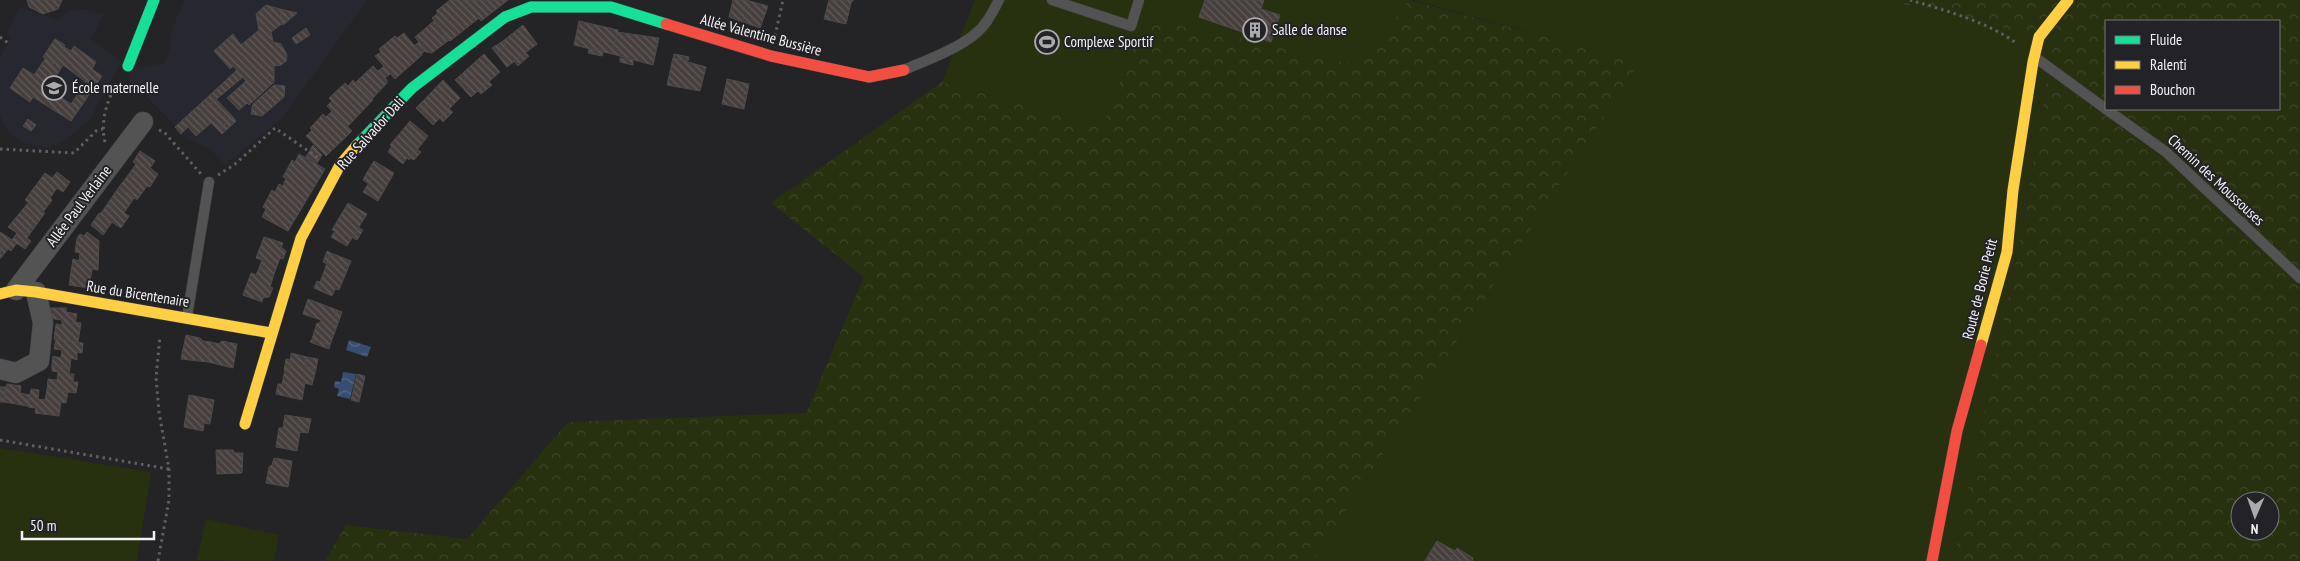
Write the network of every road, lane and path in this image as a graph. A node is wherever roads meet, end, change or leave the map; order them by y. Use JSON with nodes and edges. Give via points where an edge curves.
{"nodes":[{"id":1,"x":154,"y":0,"type":"edge"},
{"id":2,"x":783,"y":0,"type":"edge"},
{"id":3,"x":999,"y":0,"type":"edge"},
{"id":4,"x":1052,"y":0,"type":"edge"},
{"id":5,"x":1139,"y":0,"type":"edge"},
{"id":6,"x":1910,"y":0,"type":"edge"},
{"id":7,"x":2068,"y":0,"type":"edge"},
{"id":8,"x":582,"y":3,"type":"edge"},
{"id":9,"x":0,"y":38,"type":"edge"},
{"id":10,"x":8,"y":43,"type":"dead end"},
{"id":11,"x":770,"y":56,"type":"junction"},
{"id":12,"x":2035,"y":57,"type":"junction"},
{"id":13,"x":128,"y":66,"type":"joint"},
{"id":14,"x":904,"y":70,"type":"joint"},
{"id":15,"x":2105,"y":108,"type":"edge"},
{"id":16,"x":2107,"y":110,"type":"edge"},
{"id":17,"x":143,"y":122,"type":"joint"},
{"id":18,"x":103,"y":129,"type":"junction"},
{"id":19,"x":0,"y":149,"type":"edge"},
{"id":20,"x":320,"y":159,"type":"dead end"},
{"id":21,"x":111,"y":164,"type":"junction"},
{"id":22,"x":209,"y":182,"type":"junction"},
{"id":23,"x":2300,"y":278,"type":"edge"},
{"id":24,"x":8,"y":292,"type":"edge"},
{"id":25,"x":36,"y":292,"type":"junction"},
{"id":26,"x":162,"y":314,"type":"junction"},
{"id":27,"x":187,"y":317,"type":"junction"},
{"id":28,"x":271,"y":333,"type":"junction"},
{"id":29,"x":0,"y":369,"type":"edge"},
{"id":30,"x":245,"y":424,"type":"dead end"},
{"id":31,"x":0,"y":440,"type":"edge"},
{"id":32,"x":169,"y":469,"type":"junction"},
{"id":33,"x":158,"y":561,"type":"edge"},
{"id":34,"x":1932,"y":561,"type":"edge"}],
"edges":[{"from":1,"to":13,"type":"street"},
{"from":2,"to":11,"type":"path"},
{"from":3,"to":14,"type":"lane","via":[[988,20],[974,35]]},
{"from":4,"to":5,"type":"lane","via":[[1130,26]]},
{"from":6,"to":12,"type":"path","via":[[1944,10],[2006,36]]},
{"from":7,"to":12,"type":"street","name":"Route de Borie Petit","via":[[2039,37]]},
{"from":8,"to":11,"type":"street","name":"Allée Valentine Bussière","via":[[611,8]]},
{"from":8,"to":28,"type":"street","name":"Rue Salvador Dali","via":[[531,7],[505,17],[412,88],[368,132],[340,165],[301,238]]},
{"from":9,"to":10,"type":"path"},
{"from":11,"to":14,"type":"street","name":"Allée Valentine Bussière","via":[[869,77]]},
{"from":12,"to":15,"type":"lane","name":"Chemin des Moussouses"},
{"from":12,"to":34,"type":"street","name":"Route de Borie Petit","via":[[2013,190],[2007,252],[1957,431]]},
{"from":13,"to":18,"type":"path","via":[[108,98]]},
{"from":16,"to":23,"type":"lane","name":"Chemin des Moussouses","via":[[2166,152]]},
{"from":17,"to":21,"type":"street","name":"Allée Paul Verlaine"},
{"from":17,"to":22,"type":"path","via":[[164,132]]},
{"from":18,"to":19,"type":"path","via":[[96,131],[74,153]]},
{"from":18,"to":21,"type":"path"},
{"from":20,"to":22,"type":"path","via":[[275,128],[234,165]]},
{"from":21,"to":24,"type":"street","name":"Allée Paul Verlaine"},
{"from":22,"to":27,"type":"lane"},
{"from":24,"to":25,"type":"street","name":"Rue du Bicentenaire"},
{"from":25,"to":26,"type":"street","name":"Rue du Bicentenaire"},
{"from":25,"to":29,"type":"street","via":[[43,323],[38,361],[16,373]]},
{"from":26,"to":27,"type":"street","name":"Rue du Bicentenaire"},
{"from":26,"to":32,"type":"path","via":[[156,378],[158,412]]},
{"from":27,"to":28,"type":"street","name":"Rue du Bicentenaire"},
{"from":28,"to":30,"type":"street","name":"Rue Salvador Dali"},
{"from":31,"to":32,"type":"path"},
{"from":32,"to":33,"type":"path","via":[[169,500]]}]}
